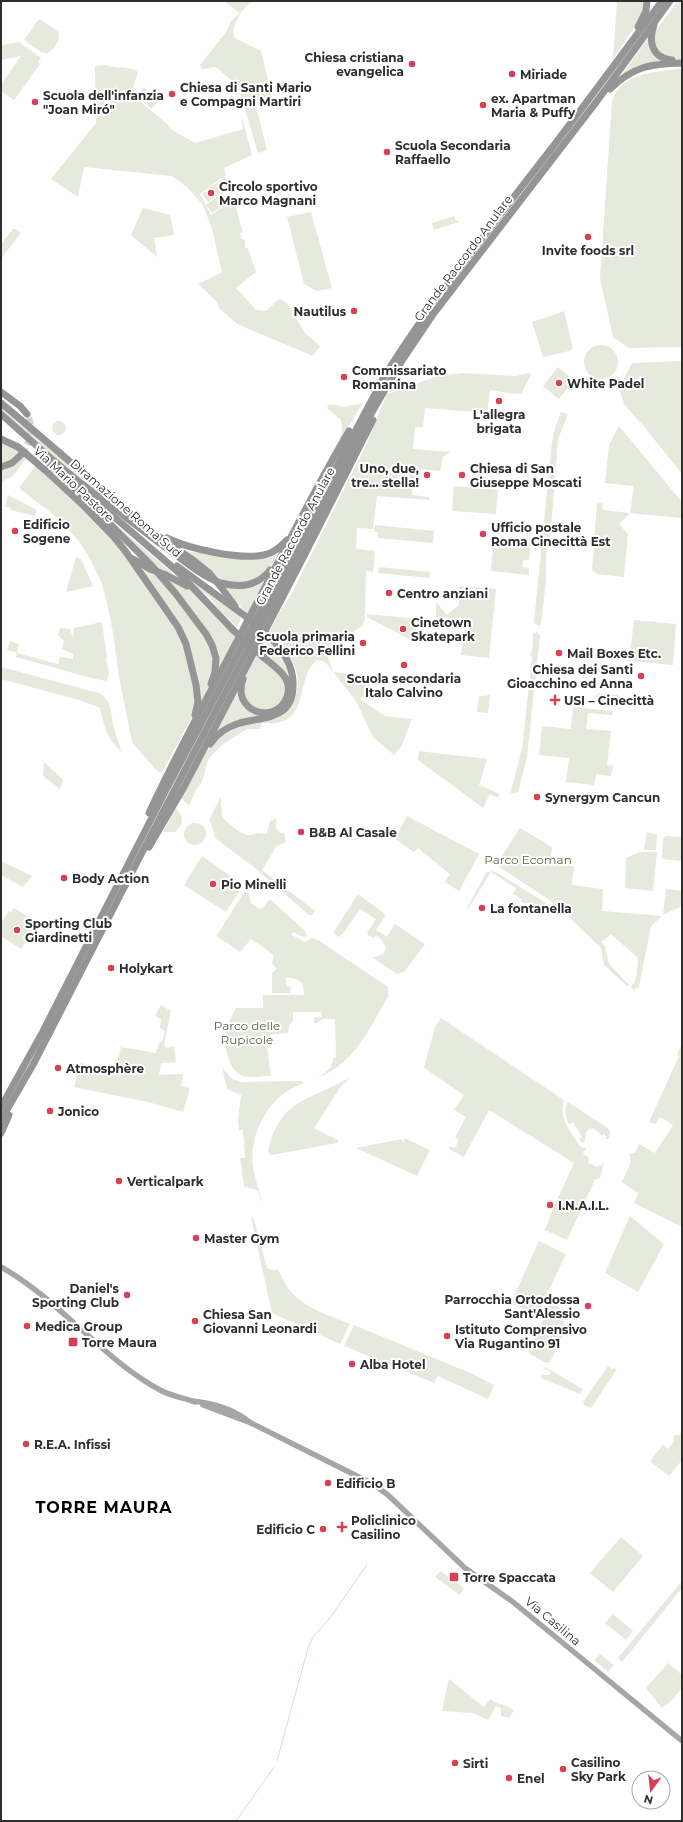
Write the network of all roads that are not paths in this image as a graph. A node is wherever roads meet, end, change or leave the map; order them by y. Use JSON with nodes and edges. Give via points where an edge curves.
{"nodes":[{"id":1,"x":647,"y":1,"type":"edge"},
{"id":2,"x":662,"y":1,"type":"edge"},
{"id":3,"x":670,"y":1,"type":"edge"},
{"id":4,"x":661,"y":13,"type":"junction"},
{"id":5,"x":631,"y":42,"type":"junction"},
{"id":6,"x":682,"y":62,"type":"edge"},
{"id":7,"x":597,"y":101,"type":"junction"},
{"id":8,"x":1,"y":392,"type":"edge"},
{"id":9,"x":382,"y":396,"type":"junction"},
{"id":10,"x":1,"y":403,"type":"edge"},
{"id":11,"x":364,"y":413,"type":"junction"},
{"id":12,"x":1,"y":414,"type":"edge"},
{"id":13,"x":27,"y":414,"type":"tunnel mouth"},
{"id":14,"x":1,"y":420,"type":"edge"},
{"id":15,"x":20,"y":434,"type":"junction"},
{"id":16,"x":1,"y":439,"type":"edge"},
{"id":17,"x":22,"y":454,"type":"tunnel mouth"},
{"id":18,"x":46,"y":460,"type":"junction"},
{"id":19,"x":1,"y":467,"type":"edge"},
{"id":20,"x":82,"y":484,"type":"junction"},
{"id":21,"x":296,"y":527,"type":"junction"},
{"id":22,"x":147,"y":528,"type":"junction"},
{"id":23,"x":126,"y":552,"type":"junction"},
{"id":24,"x":280,"y":557,"type":"junction"},
{"id":25,"x":210,"y":608,"type":"junction"},
{"id":26,"x":243,"y":614,"type":"junction"},
{"id":27,"x":252,"y":657,"type":"junction"},
{"id":28,"x":203,"y":706,"type":"junction"},
{"id":29,"x":190,"y":728,"type":"junction"},
{"id":30,"x":198,"y":760,"type":"junction"},
{"id":31,"x":175,"y":781,"type":"junction"},
{"id":32,"x":147,"y":836,"type":"junction"},
{"id":33,"x":132,"y":864,"type":"junction"},
{"id":34,"x":22,"y":1071,"type":"junction"},
{"id":35,"x":18,"y":1092,"type":"junction"},
{"id":36,"x":1,"y":1098,"type":"edge"},
{"id":37,"x":1,"y":1107,"type":"edge"},
{"id":38,"x":1,"y":1120,"type":"edge"},
{"id":39,"x":1,"y":1133,"type":"edge"},
{"id":40,"x":1,"y":1267,"type":"edge"},
{"id":41,"x":1,"y":1270,"type":"edge"},
{"id":42,"x":27,"y":1284,"type":"junction"},
{"id":43,"x":192,"y":1401,"type":"junction"},
{"id":44,"x":251,"y":1423,"type":"junction"},
{"id":45,"x":659,"y":1722,"type":"junction"},
{"id":46,"x":682,"y":1736,"type":"edge"},
{"id":47,"x":682,"y":1741,"type":"edge"}],
"edges":[{"from":1,"to":5,"type":"highway","via":[[646,12]]},
{"from":2,"to":5,"type":"highway","name":"Grande Raccordo Anulare"},
{"from":3,"to":4,"type":"highway","name":"Grande Raccordo Anulare"},
{"from":4,"to":6,"type":"highway","via":[[652,32],[653,48],[664,59]]},
{"from":4,"to":7,"type":"highway","name":"Grande Raccordo Anulare"},
{"from":5,"to":11,"type":"highway","name":"Grande Raccordo Anulare","via":[[430,308],[393,362]]},
{"from":6,"to":7,"type":"highway","via":[[653,64],[636,69],[622,77]]},
{"from":7,"to":9,"type":"highway","name":"Grande Raccordo Anulare","via":[[437,308]]},
{"from":8,"to":13,"type":"highway"},
{"from":9,"to":27,"type":"highway","via":[[364,440]]},
{"from":9,"to":31,"type":"highway","name":"Grande Raccordo Anulare"},
{"from":10,"to":22,"type":"highway","bridge":true},
{"from":11,"to":21,"type":"highway","via":[[355,422],[330,463]]},
{"from":11,"to":31,"type":"highway","name":"Grande Raccordo Anulare"},
{"from":12,"to":15,"type":"highway","name":"Diramazione Roma Sud"},
{"from":14,"to":15,"type":"highway","name":"Diramazione Roma Sud"},
{"from":15,"to":18,"type":"highway","name":"Diramazione Roma Sud"},
{"from":15,"to":20,"type":"highway","name":"Diramazione Roma Sud","bridge":true},
{"from":16,"to":23,"type":"highway","name":"Via Mario Pastore","bridge":true,"via":[[18,447],[45,470],[91,512]]},
{"from":17,"to":19,"type":"highway","via":[[12,463]]},
{"from":18,"to":25,"type":"highway","via":[[169,564]]},
{"from":18,"to":28,"type":"highway","via":[[158,573],[208,637],[216,665]]},
{"from":20,"to":24,"type":"highway","via":[[188,564],[219,582],[240,586],[254,583],[266,576]]},
{"from":20,"to":26,"type":"highway","name":"Diramazione Roma Sud","via":[[187,574]]},
{"from":21,"to":22,"type":"highway","via":[[277,549],[256,556],[198,549],[169,540]]},
{"from":21,"to":24,"type":"highway"},
{"from":22,"to":26,"type":"highway","bridge":true,"via":[[209,573]]},
{"from":23,"to":25,"type":"highway","bridge":true,"via":[[137,562],[185,584]]},
{"from":23,"to":29,"type":"highway","via":[[174,620],[186,642],[198,698],[198,707]]},
{"from":24,"to":28,"type":"highway"},
{"from":25,"to":27,"type":"highway","bridge":true,"via":[[282,674],[289,686],[284,702],[277,709],[266,713],[251,709],[242,698],[241,685]]},
{"from":26,"to":30,"type":"highway","bridge":true,"via":[[284,652],[292,670],[293,688],[288,704],[282,712],[273,717],[240,723],[223,730]]},
{"from":27,"to":30,"type":"highway"},
{"from":28,"to":29,"type":"highway"},
{"from":29,"to":31,"type":"highway"},
{"from":30,"to":31,"type":"highway"},
{"from":31,"to":32,"type":"highway","name":"Grande Raccordo Anulare"},
{"from":31,"to":32,"type":"highway"},
{"from":32,"to":33,"type":"highway"},
{"from":32,"to":33,"type":"highway","name":"Grande Raccordo Anulare"},
{"from":33,"to":34,"type":"highway","name":"Grande Raccordo Anulare"},
{"from":33,"to":35,"type":"highway","name":"Grande Raccordo Anulare"},
{"from":34,"to":36,"type":"highway"},
{"from":34,"to":37,"type":"highway","name":"Grande Raccordo Anulare"},
{"from":35,"to":38,"type":"highway","name":"Grande Raccordo Anulare"},
{"from":35,"to":39,"type":"highway"},
{"from":40,"to":42,"type":"main road","name":"Via Casilina"},
{"from":41,"to":42,"type":"main road","name":"Via Casilina"},
{"from":42,"to":43,"type":"main road","name":"Via Casilina","via":[[128,1369],[155,1387]]},
{"from":43,"to":44,"type":"main road","name":"Via Casilina"},
{"from":43,"to":44,"type":"main road","name":"Via Casilina","via":[[220,1407],[243,1416]]},
{"from":44,"to":45,"type":"main road","name":"Via Casilina","via":[[371,1482],[465,1568],[513,1602]]},
{"from":45,"to":46,"type":"main road","name":"Via Casilina"},
{"from":45,"to":47,"type":"main road","name":"Via Casilina"}]}
